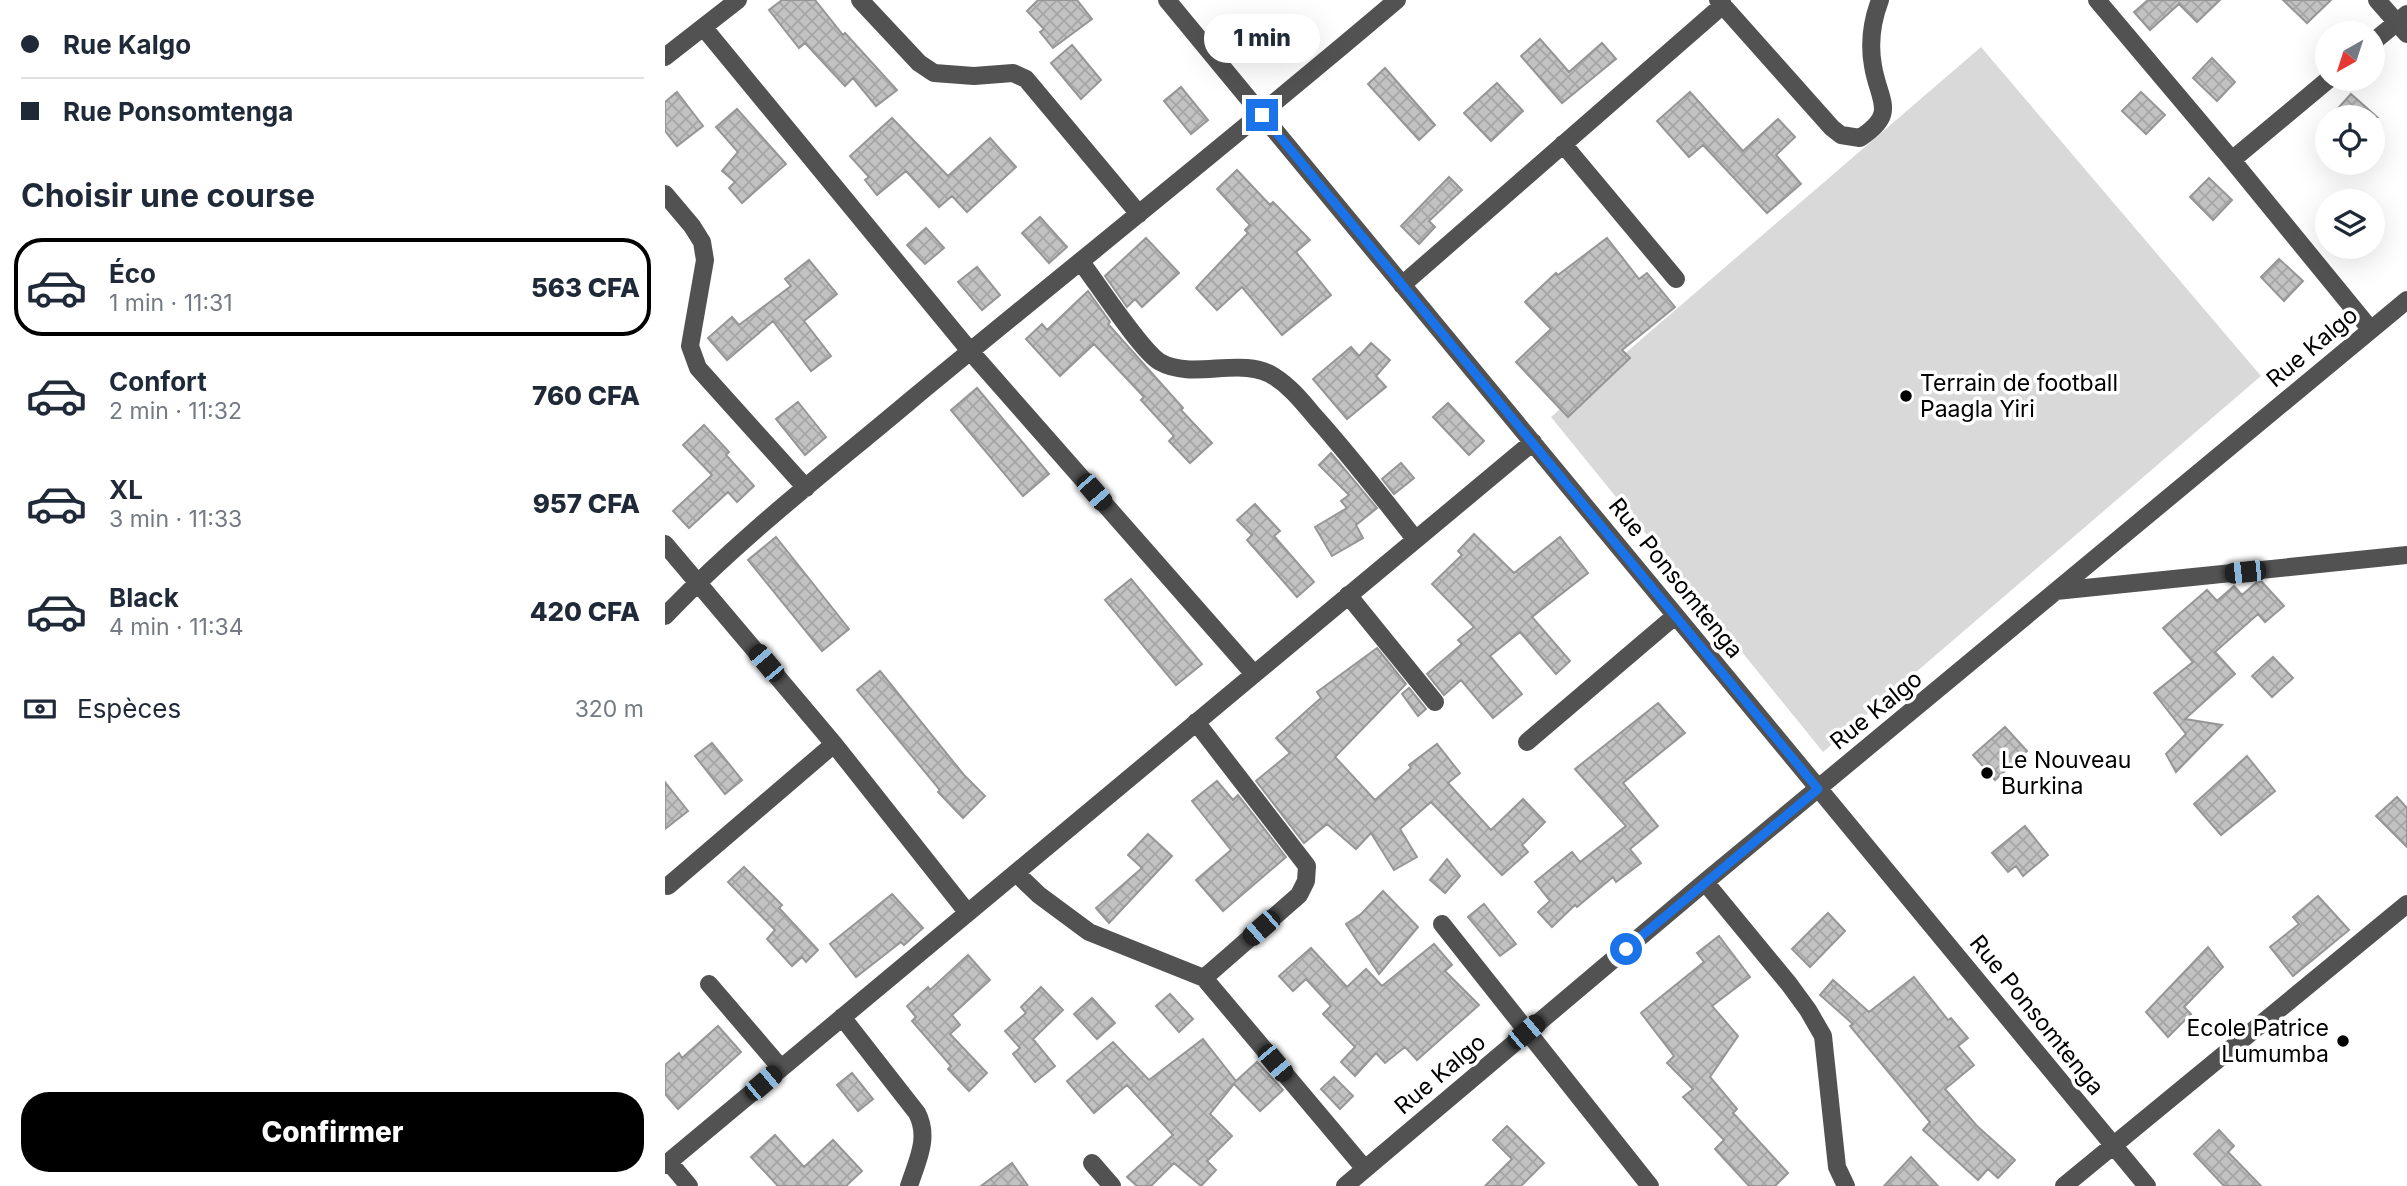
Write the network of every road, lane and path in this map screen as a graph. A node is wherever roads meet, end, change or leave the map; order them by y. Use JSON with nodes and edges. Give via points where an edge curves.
{"nodes":[{"id":1,"x":739,"y":0,"type":"edge"},
{"id":2,"x":860,"y":0,"type":"edge"},
{"id":3,"x":1167,"y":0,"type":"edge"},
{"id":4,"x":1397,"y":0,"type":"edge"},
{"id":5,"x":1880,"y":0,"type":"edge"},
{"id":6,"x":2097,"y":0,"type":"edge"},
{"id":7,"x":2377,"y":0,"type":"edge"},
{"id":8,"x":1720,"y":3,"type":"edge"},
{"id":9,"x":2404,"y":23,"type":"edge"},
{"id":10,"x":704,"y":28,"type":"junction"},
{"id":11,"x":2385,"y":35,"type":"edge"},
{"id":12,"x":665,"y":57,"type":"edge"},
{"id":13,"x":2315,"y":91,"type":"edge"},
{"id":14,"x":1262,"y":115,"type":"junction"},
{"id":15,"x":1563,"y":144,"type":"junction"},
{"id":16,"x":2232,"y":159,"type":"junction"},
{"id":17,"x":665,"y":194,"type":"edge"},
{"id":18,"x":1139,"y":214,"type":"junction"},
{"id":19,"x":1081,"y":262,"type":"junction"},
{"id":20,"x":1676,"y":279,"type":"dead end"},
{"id":21,"x":1402,"y":285,"type":"junction"},
{"id":22,"x":2407,"y":300,"type":"edge"},
{"id":23,"x":2371,"y":330,"type":"junction"},
{"id":24,"x":970,"y":351,"type":"junction"},
{"id":25,"x":1533,"y":442,"type":"junction"},
{"id":26,"x":806,"y":488,"type":"junction"},
{"id":27,"x":1415,"y":539,"type":"junction"},
{"id":28,"x":665,"y":544,"type":"edge"},
{"id":29,"x":2407,"y":555,"type":"edge"},
{"id":30,"x":697,"y":582,"type":"junction"},
{"id":31,"x":2056,"y":591,"type":"junction"},
{"id":32,"x":1348,"y":595,"type":"junction"},
{"id":33,"x":665,"y":616,"type":"edge"},
{"id":34,"x":1675,"y":616,"type":"junction"},
{"id":35,"x":1254,"y":674,"type":"junction"},
{"id":36,"x":1435,"y":702,"type":"dead end"},
{"id":37,"x":1196,"y":722,"type":"junction"},
{"id":38,"x":1527,"y":742,"type":"dead end"},
{"id":39,"x":834,"y":744,"type":"junction"},
{"id":40,"x":1818,"y":789,"type":"junction"},
{"id":41,"x":1016,"y":873,"type":"junction"},
{"id":42,"x":1705,"y":882,"type":"junction"},
{"id":43,"x":668,"y":887,"type":"dead end"},
{"id":44,"x":2407,"y":904,"type":"edge"},
{"id":45,"x":967,"y":912,"type":"junction"},
{"id":46,"x":1442,"y":923,"type":"dead end"},
{"id":47,"x":1204,"y":978,"type":"junction"},
{"id":48,"x":709,"y":984,"type":"dead end"},
{"id":49,"x":842,"y":1017,"type":"junction"},
{"id":50,"x":1526,"y":1032,"type":"junction"},
{"id":51,"x":781,"y":1068,"type":"junction"},
{"id":52,"x":2113,"y":1146,"type":"junction"},
{"id":53,"x":667,"y":1163,"type":"edge"},
{"id":54,"x":1092,"y":1163,"type":"dead end"},
{"id":55,"x":1364,"y":1169,"type":"junction"},
{"id":56,"x":689,"y":1186,"type":"edge"},
{"id":57,"x":909,"y":1186,"type":"edge"},
{"id":58,"x":1112,"y":1186,"type":"edge"},
{"id":59,"x":1346,"y":1186,"type":"edge"},
{"id":60,"x":1650,"y":1186,"type":"edge"},
{"id":61,"x":1846,"y":1186,"type":"edge"},
{"id":62,"x":2064,"y":1186,"type":"edge"},
{"id":63,"x":2147,"y":1186,"type":"edge"}],
"edges":[{"from":1,"to":10,"type":"street"},
{"from":2,"to":18,"type":"street","via":[[934,73],[1013,73],[1026,79]]},
{"from":3,"to":14,"type":"street","name":"Rue Ponsomtenga"},
{"from":4,"to":14,"type":"street"},
{"from":5,"to":8,"type":"street","via":[[1871,40],[1882,116],[1876,128],[1860,138],[1841,135],[1832,128]]},
{"from":6,"to":16,"type":"street"},
{"from":7,"to":9,"type":"street"},
{"from":8,"to":15,"type":"street"},
{"from":9,"to":11,"type":"street"},
{"from":10,"to":12,"type":"street"},
{"from":10,"to":24,"type":"street"},
{"from":13,"to":16,"type":"street"},
{"from":14,"to":18,"type":"street"},
{"from":14,"to":21,"type":"street","name":"Rue Ponsomtenga"},
{"from":15,"to":20,"type":"street"},
{"from":15,"to":21,"type":"street"},
{"from":16,"to":23,"type":"street"},
{"from":17,"to":26,"type":"street","via":[[702,242],[705,260],[690,346],[698,368]]},
{"from":18,"to":19,"type":"street"},
{"from":19,"to":24,"type":"street"},
{"from":19,"to":27,"type":"street","via":[[1159,362],[1184,368],[1258,369],[1288,387]]},
{"from":21,"to":25,"type":"street","name":"Rue Ponsomtenga"},
{"from":22,"to":23,"type":"street","name":"Rue Kalgo"},
{"from":23,"to":31,"type":"street","name":"Rue Kalgo"},
{"from":24,"to":26,"type":"street"},
{"from":24,"to":35,"type":"street"},
{"from":25,"to":27,"type":"street"},
{"from":25,"to":34,"type":"street","name":"Rue Ponsomtenga"},
{"from":26,"to":30,"type":"street"},
{"from":27,"to":32,"type":"street"},
{"from":28,"to":30,"type":"street"},
{"from":29,"to":31,"type":"street"},
{"from":30,"to":33,"type":"street"},
{"from":30,"to":39,"type":"street"},
{"from":31,"to":40,"type":"street","name":"Rue Kalgo"},
{"from":32,"to":35,"type":"street"},
{"from":32,"to":36,"type":"street"},
{"from":34,"to":38,"type":"street"},
{"from":34,"to":40,"type":"street","name":"Rue Ponsomtenga"},
{"from":35,"to":37,"type":"street"},
{"from":37,"to":41,"type":"street"},
{"from":37,"to":47,"type":"street","via":[[1307,866],[1299,895]]},
{"from":39,"to":43,"type":"street"},
{"from":39,"to":45,"type":"street"},
{"from":40,"to":42,"type":"street","name":"Rue Kalgo"},
{"from":40,"to":52,"type":"street","name":"Rue Ponsomtenga"},
{"from":41,"to":45,"type":"street"},
{"from":41,"to":47,"type":"street","via":[[1089,932]]},
{"from":42,"to":50,"type":"street","name":"Rue Kalgo"},
{"from":42,"to":61,"type":"street","via":[[1789,985],[1823,1036],[1837,1167]]},
{"from":44,"to":52,"type":"street"},
{"from":45,"to":49,"type":"street"},
{"from":46,"to":50,"type":"street"},
{"from":47,"to":55,"type":"street"},
{"from":48,"to":51,"type":"street"},
{"from":49,"to":51,"type":"street"},
{"from":49,"to":57,"type":"street","via":[[923,1124]]},
{"from":50,"to":55,"type":"street","name":"Rue Kalgo"},
{"from":50,"to":60,"type":"street"},
{"from":51,"to":53,"type":"street"},
{"from":52,"to":62,"type":"street"},
{"from":52,"to":63,"type":"street","name":"Rue Ponsomtenga"},
{"from":53,"to":56,"type":"street"},
{"from":54,"to":58,"type":"street"},
{"from":55,"to":59,"type":"street","name":"Rue Kalgo"}]}
